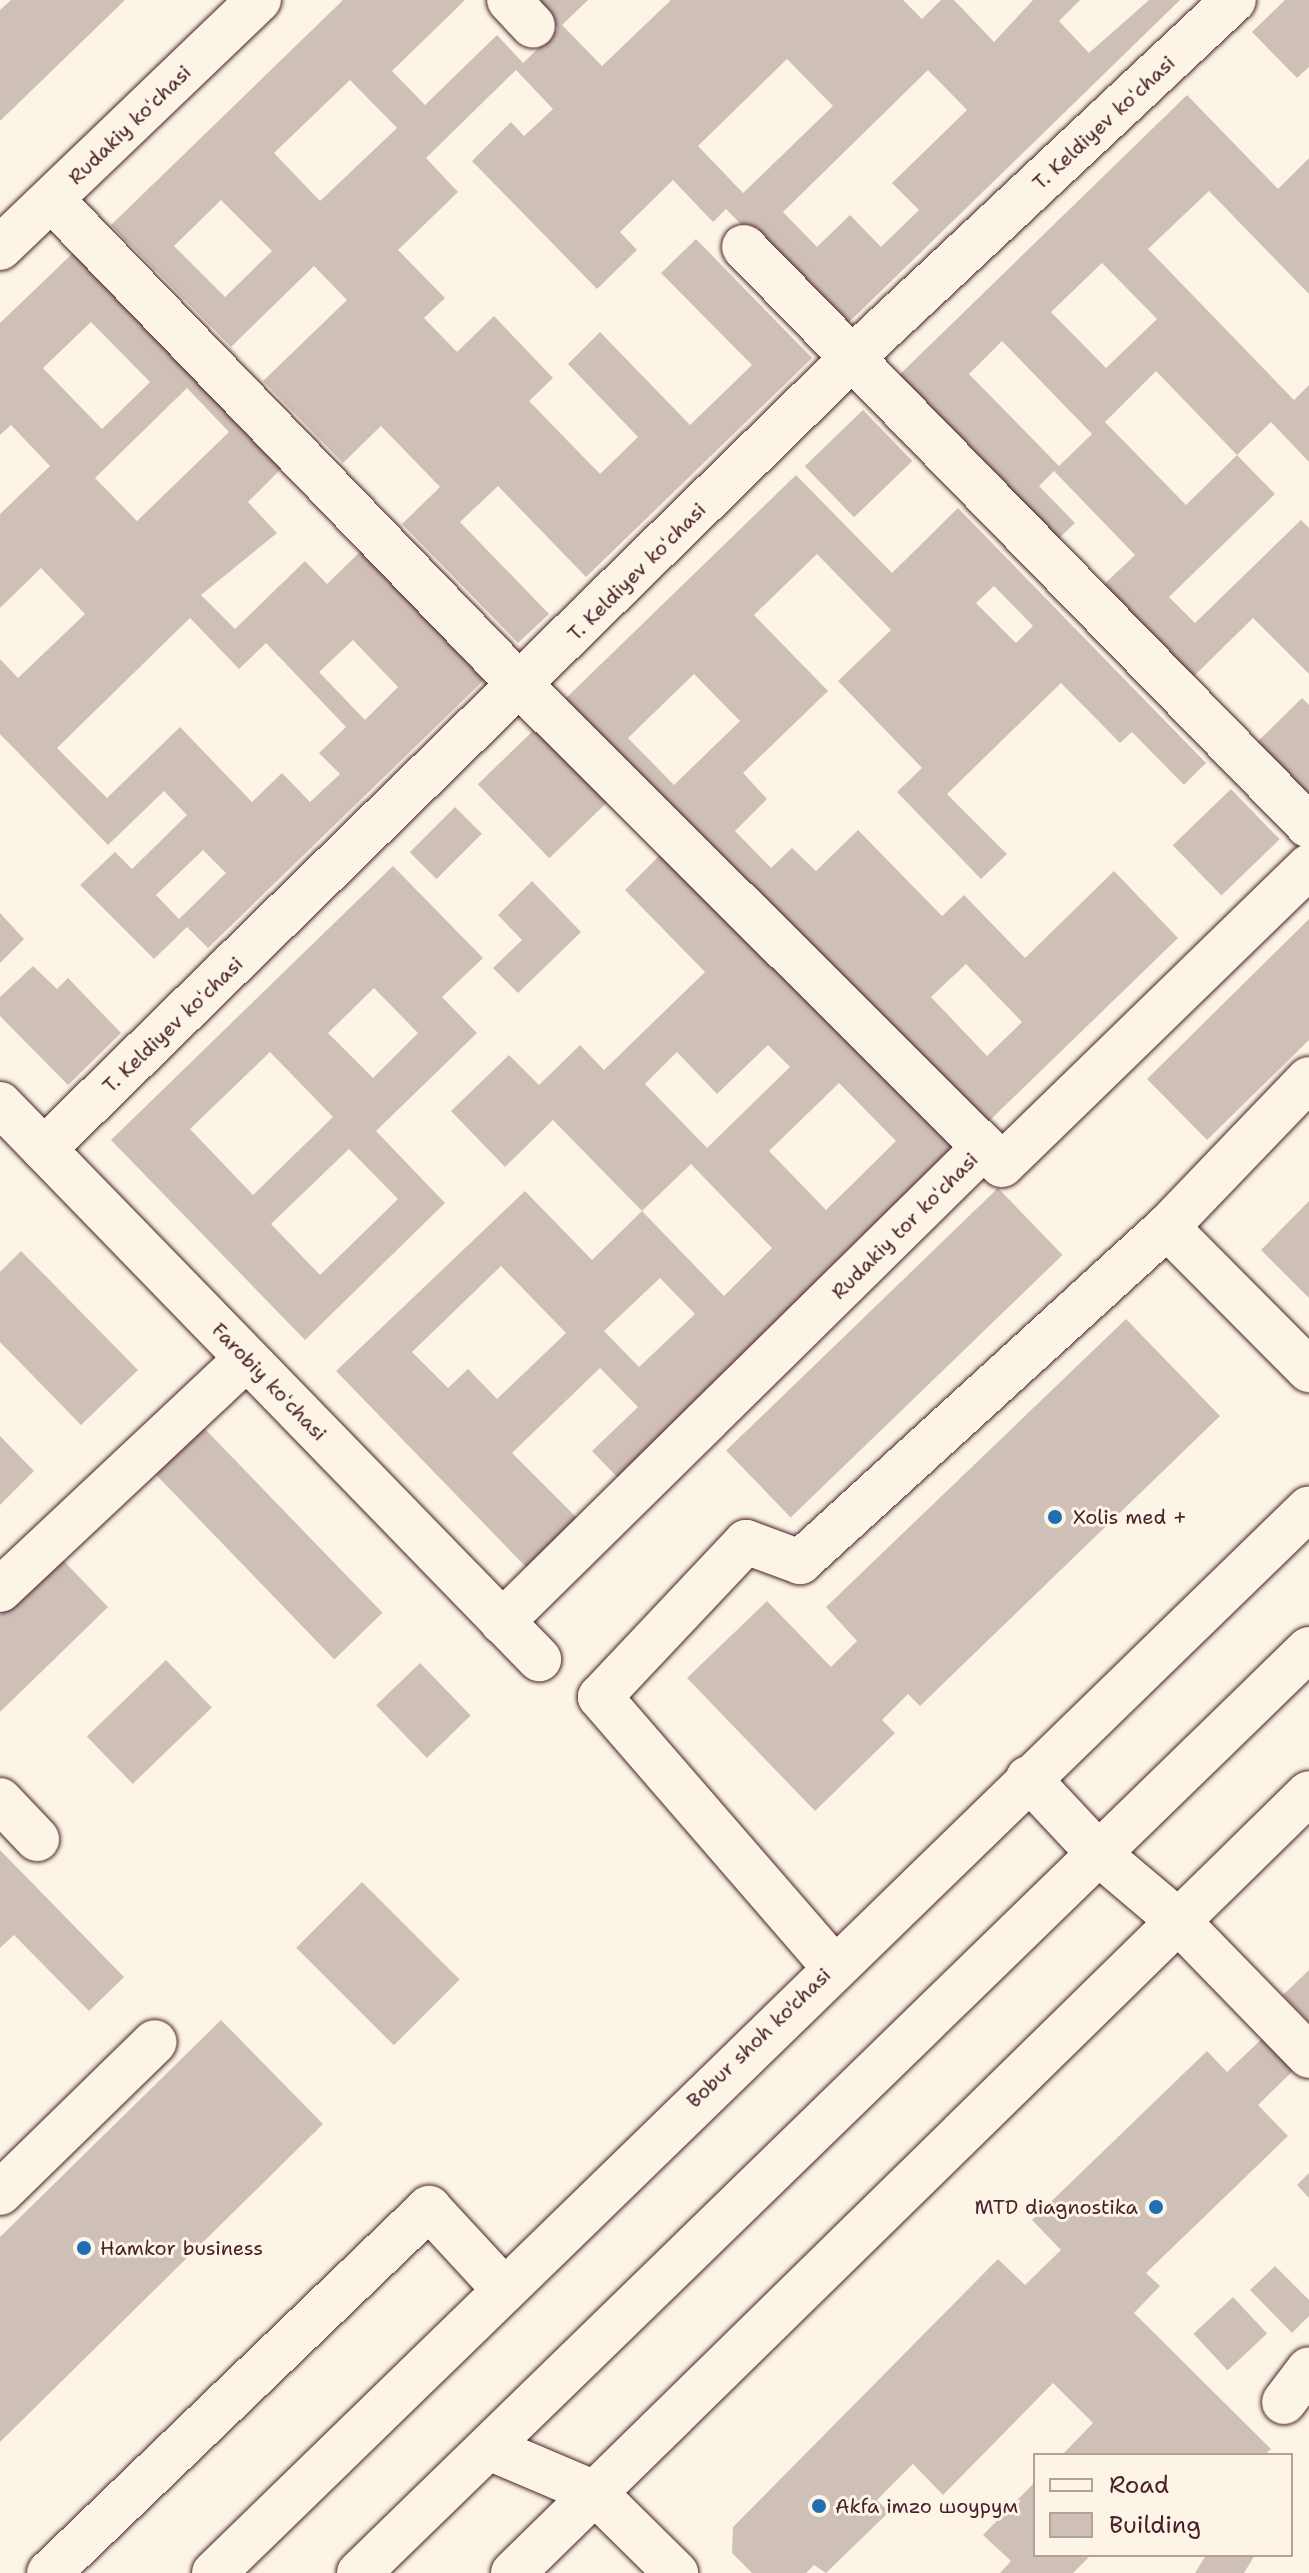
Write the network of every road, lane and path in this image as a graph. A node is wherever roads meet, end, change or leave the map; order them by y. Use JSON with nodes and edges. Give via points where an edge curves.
{"nodes":[{"id":1,"x":259,"y":0,"type":"edge"},
{"id":2,"x":1234,"y":0,"type":"edge"},
{"id":3,"x":52,"y":200,"type":"junction"},
{"id":4,"x":744,"y":247,"type":"dead end"},
{"id":5,"x":0,"y":248,"type":"edge"},
{"id":6,"x":853,"y":357,"type":"junction"},
{"id":7,"x":522,"y":687,"type":"junction"},
{"id":8,"x":1309,"y":826,"type":"edge"},
{"id":9,"x":1309,"y":866,"type":"edge"},
{"id":10,"x":1309,"y":1079,"type":"edge"},
{"id":11,"x":0,"y":1104,"type":"edge"},
{"id":12,"x":984,"y":1147,"type":"junction"},
{"id":13,"x":44,"y":1149,"type":"junction"},
{"id":14,"x":1167,"y":1227,"type":"junction"},
{"id":15,"x":246,"y":1359,"type":"junction"},
{"id":16,"x":1309,"y":1370,"type":"edge"},
{"id":17,"x":1309,"y":1508,"type":"edge"},
{"id":18,"x":0,"y":1590,"type":"edge"},
{"id":19,"x":502,"y":1622,"type":"junction"},
{"id":20,"x":1309,"y":1649,"type":"edge"},
{"id":21,"x":539,"y":1659,"type":"dead end"},
{"id":22,"x":1028,"y":1778,"type":"junction"},
{"id":23,"x":1309,"y":1793,"type":"edge"},
{"id":24,"x":0,"y":1800,"type":"edge"},
{"id":25,"x":37,"y":1839,"type":"dead end"},
{"id":26,"x":1099,"y":1854,"type":"junction"},
{"id":27,"x":1176,"y":1919,"type":"junction"},
{"id":28,"x":833,"y":1966,"type":"junction"},
{"id":29,"x":155,"y":2042,"type":"dead end"},
{"id":30,"x":1309,"y":2056,"type":"edge"},
{"id":31,"x":0,"y":2193,"type":"edge"},
{"id":32,"x":501,"y":2286,"type":"junction"},
{"id":33,"x":489,"y":2448,"type":"junction"},
{"id":34,"x":595,"y":2493,"type":"junction"},
{"id":35,"x":49,"y":2573,"type":"edge"},
{"id":36,"x":214,"y":2573,"type":"edge"},
{"id":37,"x":359,"y":2573,"type":"edge"},
{"id":38,"x":513,"y":2573,"type":"edge"},
{"id":39,"x":676,"y":2573,"type":"edge"}],
"edges":[{"from":1,"to":3,"type":"main road","name":"Rudakiy koʻchasi"},
{"from":2,"to":6,"type":"main road","name":"T. Keldiyev koʻchasi"},
{"from":3,"to":5,"type":"main road","name":"Rudakiy koʻchasi"},
{"from":3,"to":7,"type":"main road"},
{"from":4,"to":6,"type":"main road"},
{"from":6,"to":7,"type":"main road","name":"T. Keldiyev koʻchasi"},
{"from":6,"to":8,"type":"main road"},
{"from":7,"to":12,"type":"main road"},
{"from":7,"to":13,"type":"main road","name":"T. Keldiyev koʻchasi"},
{"from":9,"to":12,"type":"main road","name":"Rudakiy tor koʻchasi","via":[[1002,1165]]},
{"from":10,"to":14,"type":"main road"},
{"from":11,"to":13,"type":"main road","name":"Farobiy koʻchasi"},
{"from":12,"to":19,"type":"main road","name":"Rudakiy tor koʻchasi"},
{"from":13,"to":15,"type":"main road","name":"Farobiy koʻchasi"},
{"from":14,"to":16,"type":"main road"},
{"from":14,"to":28,"type":"main road","via":[[800,1562],[746,1542],[600,1697]]},
{"from":15,"to":18,"type":"main road"},
{"from":15,"to":19,"type":"main road","name":"Farobiy koʻchasi"},
{"from":17,"to":22,"type":"main road","name":"Bobur shoh ko'chasi"},
{"from":19,"to":21,"type":"main road","name":"Farobiy koʻchasi"},
{"from":20,"to":26,"type":"main road"},
{"from":22,"to":26,"type":"main road"},
{"from":22,"to":28,"type":"main road","name":"Bobur shoh ko'chasi"},
{"from":23,"to":27,"type":"main road"},
{"from":24,"to":25,"type":"main road"},
{"from":26,"to":27,"type":"main road"},
{"from":26,"to":33,"type":"main road"},
{"from":27,"to":30,"type":"main road"},
{"from":27,"to":34,"type":"main road"},
{"from":28,"to":32,"type":"main road","name":"Bobur shoh ko'chasi"},
{"from":29,"to":31,"type":"main road"},
{"from":32,"to":35,"type":"main road","via":[[429,2208]]},
{"from":32,"to":36,"type":"main road","name":"Bobur shoh ko'chasi"},
{"from":33,"to":34,"type":"main road"},
{"from":33,"to":37,"type":"main road"},
{"from":34,"to":38,"type":"main road"},
{"from":34,"to":39,"type":"main road"}]}
